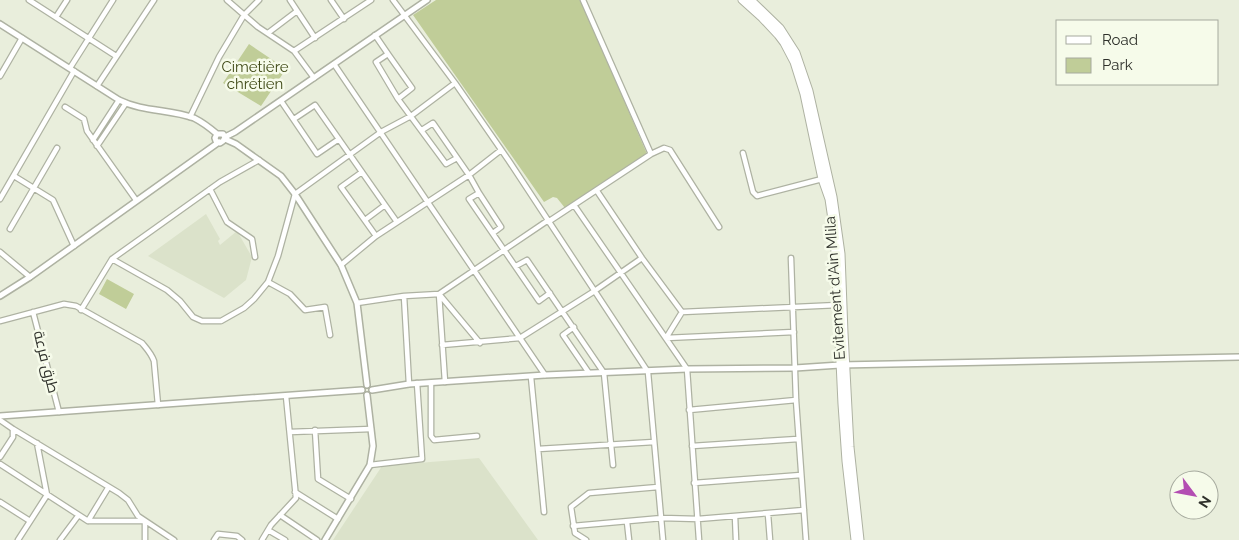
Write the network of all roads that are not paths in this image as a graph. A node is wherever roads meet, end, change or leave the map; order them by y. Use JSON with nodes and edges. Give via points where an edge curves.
{"nodes":[{"id":1,"x":29,"y":0,"type":"edge"},
{"id":2,"x":67,"y":0,"type":"edge"},
{"id":3,"x":113,"y":0,"type":"edge"},
{"id":4,"x":154,"y":0,"type":"edge"},
{"id":5,"x":227,"y":0,"type":"edge"},
{"id":6,"x":259,"y":0,"type":"edge"},
{"id":7,"x":290,"y":0,"type":"edge"},
{"id":8,"x":331,"y":0,"type":"edge"},
{"id":9,"x":371,"y":0,"type":"edge"},
{"id":10,"x":393,"y":0,"type":"edge"},
{"id":11,"x":427,"y":0,"type":"edge"},
{"id":12,"x":583,"y":0,"type":"edge"},
{"id":13,"x":742,"y":0,"type":"edge"},
{"id":14,"x":751,"y":0,"type":"edge"},
{"id":15,"x":297,"y":11,"type":"junction"},
{"id":16,"x":244,"y":15,"type":"junction"},
{"id":17,"x":403,"y":16,"type":"junction"},
{"id":18,"x":56,"y":17,"type":"junction"},
{"id":19,"x":344,"y":19,"type":"junction"},
{"id":20,"x":0,"y":24,"type":"edge"},
{"id":21,"x":268,"y":33,"type":"junction"},
{"id":22,"x":375,"y":36,"type":"junction"},
{"id":23,"x":22,"y":38,"type":"junction"},
{"id":24,"x":89,"y":38,"type":"junction"},
{"id":25,"x":315,"y":38,"type":"junction"},
{"id":26,"x":294,"y":51,"type":"junction"},
{"id":27,"x":388,"y":54,"type":"junction"},
{"id":28,"x":116,"y":56,"type":"junction"},
{"id":29,"x":334,"y":64,"type":"junction"},
{"id":30,"x":72,"y":70,"type":"junction"},
{"id":31,"x":0,"y":76,"type":"edge"},
{"id":32,"x":314,"y":78,"type":"junction"},
{"id":33,"x":455,"y":84,"type":"junction"},
{"id":34,"x":97,"y":86,"type":"junction"},
{"id":35,"x":398,"y":99,"type":"junction"},
{"id":36,"x":119,"y":100,"type":"junction"},
{"id":37,"x":281,"y":101,"type":"junction"},
{"id":38,"x":126,"y":103,"type":"junction"},
{"id":39,"x":65,"y":107,"type":"dead end"},
{"id":40,"x":411,"y":116,"type":"junction"},
{"id":41,"x":190,"y":117,"type":"junction"},
{"id":42,"x":294,"y":120,"type":"junction"},
{"id":43,"x":422,"y":130,"type":"junction"},
{"id":44,"x":381,"y":132,"type":"junction"},
{"id":45,"x":217,"y":134,"type":"junction"},
{"id":46,"x":225,"y":138,"type":"junction"},
{"id":47,"x":339,"y":139,"type":"junction"},
{"id":48,"x":93,"y":140,"type":"junction"},
{"id":49,"x":219,"y":142,"type":"junction"},
{"id":50,"x":98,"y":146,"type":"junction"},
{"id":51,"x":57,"y":148,"type":"dead end"},
{"id":52,"x":501,"y":150,"type":"junction"},
{"id":53,"x":743,"y":153,"type":"dead end"},
{"id":54,"x":350,"y":154,"type":"junction"},
{"id":55,"x":651,"y":154,"type":"junction"},
{"id":56,"x":457,"y":158,"type":"junction"},
{"id":57,"x":259,"y":160,"type":"junction"},
{"id":58,"x":362,"y":172,"type":"junction"},
{"id":59,"x":469,"y":175,"type":"junction"},
{"id":60,"x":14,"y":176,"type":"junction"},
{"id":61,"x":822,"y":179,"type":"junction"},
{"id":62,"x":34,"y":188,"type":"junction"},
{"id":63,"x":210,"y":189,"type":"junction"},
{"id":64,"x":597,"y":191,"type":"junction"},
{"id":65,"x":479,"y":193,"type":"junction"},
{"id":66,"x":296,"y":194,"type":"junction"},
{"id":67,"x":0,"y":197,"type":"edge"},
{"id":68,"x":136,"y":200,"type":"junction"},
{"id":69,"x":427,"y":202,"type":"junction"},
{"id":70,"x":385,"y":205,"type":"junction"},
{"id":71,"x":574,"y":205,"type":"junction"},
{"id":72,"x":364,"y":220,"type":"junction"},
{"id":73,"x":548,"y":221,"type":"junction"},
{"id":74,"x":397,"y":222,"type":"junction"},
{"id":75,"x":719,"y":227,"type":"dead end"},
{"id":76,"x":10,"y":229,"type":"dead end"},
{"id":77,"x":493,"y":232,"type":"junction"},
{"id":78,"x":376,"y":236,"type":"junction"},
{"id":79,"x":74,"y":246,"type":"junction"},
{"id":80,"x":504,"y":249,"type":"junction"},
{"id":81,"x":0,"y":252,"type":"edge"},
{"id":82,"x":255,"y":258,"type":"dead end"},
{"id":83,"x":642,"y":258,"type":"junction"},
{"id":84,"x":791,"y":258,"type":"dead end"},
{"id":85,"x":112,"y":259,"type":"junction"},
{"id":86,"x":342,"y":265,"type":"junction"},
{"id":87,"x":516,"y":266,"type":"junction"},
{"id":88,"x":473,"y":270,"type":"junction"},
{"id":89,"x":620,"y":273,"type":"junction"},
{"id":90,"x":30,"y":277,"type":"junction"},
{"id":91,"x":268,"y":282,"type":"junction"},
{"id":92,"x":593,"y":292,"type":"junction"},
{"id":93,"x":550,"y":293,"type":"junction"},
{"id":94,"x":439,"y":294,"type":"junction"},
{"id":95,"x":0,"y":296,"type":"edge"},
{"id":96,"x":404,"y":296,"type":"junction"},
{"id":97,"x":357,"y":303,"type":"junction"},
{"id":98,"x":838,"y":305,"type":"junction"},
{"id":99,"x":793,"y":308,"type":"junction"},
{"id":100,"x":81,"y":310,"type":"junction"},
{"id":101,"x":33,"y":312,"type":"junction"},
{"id":102,"x":563,"y":312,"type":"junction"},
{"id":103,"x":682,"y":312,"type":"junction"},
{"id":104,"x":0,"y":321,"type":"edge"},
{"id":105,"x":574,"y":328,"type":"junction"},
{"id":106,"x":794,"y":332,"type":"junction"},
{"id":107,"x":330,"y":335,"type":"dead end"},
{"id":108,"x":520,"y":338,"type":"junction"},
{"id":109,"x":666,"y":338,"type":"junction"},
{"id":110,"x":480,"y":342,"type":"junction"},
{"id":111,"x":442,"y":345,"type":"junction"},
{"id":112,"x":1239,"y":357,"type":"edge"},
{"id":113,"x":843,"y":365,"type":"junction"},
{"id":114,"x":795,"y":368,"type":"junction"},
{"id":115,"x":686,"y":369,"type":"junction"},
{"id":116,"x":604,"y":372,"type":"junction"},
{"id":117,"x":648,"y":372,"type":"junction"},
{"id":118,"x":589,"y":373,"type":"junction"},
{"id":119,"x":545,"y":375,"type":"junction"},
{"id":120,"x":531,"y":377,"type":"junction"},
{"id":121,"x":445,"y":382,"type":"junction"},
{"id":122,"x":431,"y":383,"type":"junction"},
{"id":123,"x":409,"y":384,"type":"junction"},
{"id":124,"x":417,"y":384,"type":"junction"},
{"id":125,"x":367,"y":385,"type":"junction"},
{"id":126,"x":362,"y":390,"type":"junction"},
{"id":127,"x":372,"y":390,"type":"junction"},
{"id":128,"x":367,"y":395,"type":"junction"},
{"id":129,"x":286,"y":396,"type":"junction"},
{"id":130,"x":796,"y":400,"type":"junction"},
{"id":131,"x":158,"y":405,"type":"junction"},
{"id":132,"x":690,"y":410,"type":"junction"},
{"id":133,"x":59,"y":412,"type":"junction"},
{"id":134,"x":0,"y":418,"type":"edge"},
{"id":135,"x":13,"y":429,"type":"junction"},
{"id":136,"x":371,"y":429,"type":"junction"},
{"id":137,"x":315,"y":430,"type":"junction"},
{"id":138,"x":290,"y":432,"type":"junction"},
{"id":139,"x":477,"y":436,"type":"dead end"},
{"id":140,"x":798,"y":439,"type":"junction"},
{"id":141,"x":654,"y":442,"type":"junction"},
{"id":142,"x":37,"y":443,"type":"junction"},
{"id":143,"x":611,"y":445,"type":"junction"},
{"id":144,"x":692,"y":446,"type":"junction"},
{"id":145,"x":538,"y":449,"type":"junction"},
{"id":146,"x":0,"y":457,"type":"edge"},
{"id":147,"x":0,"y":464,"type":"edge"},
{"id":148,"x":370,"y":464,"type":"junction"},
{"id":149,"x":613,"y":465,"type":"dead end"},
{"id":150,"x":801,"y":476,"type":"junction"},
{"id":151,"x":694,"y":483,"type":"junction"},
{"id":152,"x":658,"y":486,"type":"junction"},
{"id":153,"x":108,"y":488,"type":"junction"},
{"id":154,"x":296,"y":492,"type":"junction"},
{"id":155,"x":47,"y":495,"type":"junction"},
{"id":156,"x":351,"y":499,"type":"junction"},
{"id":157,"x":0,"y":502,"type":"edge"},
{"id":158,"x":804,"y":510,"type":"junction"},
{"id":159,"x":544,"y":512,"type":"dead end"},
{"id":160,"x":768,"y":514,"type":"junction"},
{"id":161,"x":280,"y":515,"type":"junction"},
{"id":162,"x":78,"y":516,"type":"junction"},
{"id":163,"x":735,"y":516,"type":"junction"},
{"id":164,"x":662,"y":518,"type":"junction"},
{"id":165,"x":338,"y":519,"type":"junction"},
{"id":166,"x":698,"y":519,"type":"junction"},
{"id":167,"x":30,"y":521,"type":"junction"},
{"id":168,"x":88,"y":521,"type":"junction"},
{"id":169,"x":145,"y":521,"type":"junction"},
{"id":170,"x":627,"y":522,"type":"junction"},
{"id":171,"x":573,"y":526,"type":"junction"},
{"id":172,"x":268,"y":530,"type":"junction"},
{"id":173,"x":18,"y":540,"type":"edge"},
{"id":174,"x":60,"y":540,"type":"edge"},
{"id":175,"x":145,"y":540,"type":"edge"},
{"id":176,"x":174,"y":540,"type":"edge"},
{"id":177,"x":214,"y":540,"type":"edge"},
{"id":178,"x":242,"y":540,"type":"edge"},
{"id":179,"x":262,"y":540,"type":"edge"},
{"id":180,"x":285,"y":540,"type":"edge"},
{"id":181,"x":317,"y":540,"type":"edge"},
{"id":182,"x":325,"y":540,"type":"edge"},
{"id":183,"x":586,"y":540,"type":"edge"},
{"id":184,"x":629,"y":540,"type":"edge"},
{"id":185,"x":663,"y":540,"type":"edge"},
{"id":186,"x":700,"y":540,"type":"edge"},
{"id":187,"x":736,"y":540,"type":"edge"},
{"id":188,"x":770,"y":540,"type":"edge"},
{"id":189,"x":806,"y":540,"type":"edge"},
{"id":190,"x":854,"y":540,"type":"edge"},
{"id":191,"x":860,"y":540,"type":"edge"}],
"edges":[{"from":1,"to":18,"type":"street"},
{"from":2,"to":18,"type":"street"},
{"from":3,"to":24,"type":"street"},
{"from":4,"to":28,"type":"street"},
{"from":5,"to":16,"type":"street"},
{"from":6,"to":16,"type":"street"},
{"from":7,"to":15,"type":"street"},
{"from":8,"to":19,"type":"street"},
{"from":9,"to":19,"type":"street"},
{"from":10,"to":17,"type":"street"},
{"from":11,"to":17,"type":"street"},
{"from":12,"to":55,"type":"street"},
{"from":13,"to":61,"type":"highway","name":"Evitement d'Ain Mlila","via":[[769,24],[790,53],[804,94]]},
{"from":14,"to":113,"type":"highway","name":"Evitement d'Ain Mlila","via":[[789,39],[809,91],[840,235]]},
{"from":15,"to":21,"type":"street"},
{"from":15,"to":25,"type":"street"},
{"from":16,"to":21,"type":"street"},
{"from":16,"to":41,"type":"street"},
{"from":17,"to":22,"type":"street"},
{"from":17,"to":33,"type":"street"},
{"from":18,"to":24,"type":"street"},
{"from":19,"to":25,"type":"street"},
{"from":20,"to":23,"type":"street"},
{"from":21,"to":26,"type":"street"},
{"from":22,"to":27,"type":"street"},
{"from":22,"to":29,"type":"street"},
{"from":23,"to":30,"type":"street"},
{"from":23,"to":31,"type":"street"},
{"from":24,"to":28,"type":"street"},
{"from":24,"to":30,"type":"street"},
{"from":25,"to":26,"type":"street"},
{"from":26,"to":32,"type":"street"},
{"from":27,"to":35,"type":"street","via":[[376,62]]},
{"from":27,"to":35,"type":"street","via":[[412,88]]},
{"from":28,"to":34,"type":"street"},
{"from":29,"to":32,"type":"street"},
{"from":29,"to":44,"type":"street"},
{"from":30,"to":34,"type":"street"},
{"from":30,"to":60,"type":"street"},
{"from":32,"to":37,"type":"street"},
{"from":33,"to":40,"type":"street"},
{"from":33,"to":52,"type":"street"},
{"from":34,"to":36,"type":"street"},
{"from":35,"to":40,"type":"street"},
{"from":36,"to":38,"type":"street"},
{"from":36,"to":48,"type":"street"},
{"from":37,"to":42,"type":"street"},
{"from":37,"to":46,"type":"street"},
{"from":38,"to":41,"type":"street"},
{"from":38,"to":50,"type":"street"},
{"from":39,"to":48,"type":"street","via":[[84,119]]},
{"from":40,"to":43,"type":"street"},
{"from":40,"to":44,"type":"street"},
{"from":41,"to":45,"type":"street"},
{"from":42,"to":47,"type":"street","via":[[315,105]]},
{"from":42,"to":47,"type":"street","via":[[317,154]]},
{"from":43,"to":56,"type":"street","via":[[446,164]]},
{"from":43,"to":56,"type":"street","via":[[433,123]]},
{"from":44,"to":54,"type":"street"},
{"from":44,"to":69,"type":"street"},
{"from":45,"to":46,"type":"street","via":[[222,133]]},
{"from":45,"to":49,"type":"street"},
{"from":46,"to":49,"type":"street"},
{"from":46,"to":57,"type":"street"},
{"from":47,"to":54,"type":"street"},
{"from":48,"to":50,"type":"street"},
{"from":49,"to":68,"type":"street"},
{"from":50,"to":68,"type":"street"},
{"from":51,"to":62,"type":"street"},
{"from":52,"to":59,"type":"street"},
{"from":52,"to":73,"type":"street"},
{"from":53,"to":61,"type":"street","via":[[753,192],[757,196]]},
{"from":54,"to":58,"type":"street"},
{"from":54,"to":66,"type":"street"},
{"from":55,"to":64,"type":"street"},
{"from":55,"to":75,"type":"street","via":[[664,148],[670,150]]},
{"from":56,"to":59,"type":"street"},
{"from":57,"to":63,"type":"street"},
{"from":57,"to":66,"type":"street","via":[[281,176]]},
{"from":58,"to":70,"type":"street"},
{"from":58,"to":72,"type":"street","via":[[341,187]]},
{"from":59,"to":65,"type":"street"},
{"from":59,"to":69,"type":"street"},
{"from":60,"to":62,"type":"street"},
{"from":60,"to":67,"type":"street"},
{"from":61,"to":98,"type":"highway","name":"Evitement d'Ain Mlila","via":[[833,225]]},
{"from":62,"to":76,"type":"street"},
{"from":62,"to":79,"type":"street","via":[[53,200]]},
{"from":63,"to":82,"type":"street","via":[[227,222],[252,239]]},
{"from":63,"to":85,"type":"street"},
{"from":64,"to":71,"type":"street"},
{"from":64,"to":83,"type":"street"},
{"from":65,"to":77,"type":"street","via":[[502,227]]},
{"from":65,"to":77,"type":"street","via":[[469,199]]},
{"from":66,"to":86,"type":"street"},
{"from":66,"to":91,"type":"street"},
{"from":68,"to":79,"type":"street"},
{"from":69,"to":74,"type":"street"},
{"from":69,"to":88,"type":"street"},
{"from":70,"to":72,"type":"street"},
{"from":70,"to":74,"type":"street"},
{"from":71,"to":73,"type":"street"},
{"from":71,"to":89,"type":"street"},
{"from":72,"to":78,"type":"street"},
{"from":73,"to":80,"type":"street"},
{"from":73,"to":92,"type":"street"},
{"from":74,"to":78,"type":"street"},
{"from":77,"to":80,"type":"street"},
{"from":78,"to":86,"type":"street"},
{"from":79,"to":90,"type":"street"},
{"from":80,"to":87,"type":"street"},
{"from":80,"to":88,"type":"street"},
{"from":81,"to":90,"type":"street"},
{"from":83,"to":89,"type":"street"},
{"from":83,"to":103,"type":"street"},
{"from":84,"to":99,"type":"street"},
{"from":85,"to":91,"type":"street","via":[[167,290],[202,321],[221,321],[244,308]]},
{"from":85,"to":100,"type":"street"},
{"from":86,"to":97,"type":"street"},
{"from":87,"to":93,"type":"street","via":[[527,260]]},
{"from":87,"to":93,"type":"street","via":[[539,300]]},
{"from":88,"to":94,"type":"street"},
{"from":88,"to":108,"type":"street"},
{"from":89,"to":92,"type":"street"},
{"from":89,"to":109,"type":"street"},
{"from":90,"to":95,"type":"street"},
{"from":91,"to":107,"type":"street","via":[[290,294],[305,310],[325,307]]},
{"from":92,"to":102,"type":"street"},
{"from":92,"to":117,"type":"street"},
{"from":93,"to":102,"type":"street"},
{"from":94,"to":96,"type":"street"},
{"from":94,"to":110,"type":"street"},
{"from":94,"to":111,"type":"street"},
{"from":96,"to":97,"type":"street"},
{"from":96,"to":123,"type":"street"},
{"from":97,"to":125,"type":"street"},
{"from":98,"to":99,"type":"street"},
{"from":98,"to":113,"type":"highway","name":"Evitement d'Ain Mlila"},
{"from":99,"to":103,"type":"street"},
{"from":99,"to":106,"type":"street"},
{"from":100,"to":101,"type":"street","via":[[64,304]]},
{"from":100,"to":131,"type":"street","via":[[148,349],[154,361]]},
{"from":101,"to":104,"type":"street"},
{"from":101,"to":133,"type":"street","name":"طرق فرعة"},
{"from":102,"to":105,"type":"street"},
{"from":102,"to":108,"type":"street"},
{"from":103,"to":109,"type":"street"},
{"from":105,"to":116,"type":"street"},
{"from":105,"to":118,"type":"street","via":[[563,336]]},
{"from":106,"to":109,"type":"street"},
{"from":106,"to":114,"type":"street"},
{"from":108,"to":110,"type":"street"},
{"from":108,"to":119,"type":"street"},
{"from":109,"to":115,"type":"street"},
{"from":110,"to":111,"type":"street"},
{"from":111,"to":121,"type":"street"},
{"from":112,"to":113,"type":"street"},
{"from":113,"to":114,"type":"street"},
{"from":113,"to":190,"type":"highway","name":"Evitement d'Ain Mlila","via":[[846,461]]},
{"from":113,"to":191,"type":"highway","name":"Evitement d'Ain Mlila"},
{"from":114,"to":115,"type":"street"},
{"from":114,"to":130,"type":"street"},
{"from":115,"to":117,"type":"street"},
{"from":115,"to":132,"type":"street"},
{"from":116,"to":117,"type":"street"},
{"from":116,"to":118,"type":"street"},
{"from":116,"to":143,"type":"street"},
{"from":117,"to":141,"type":"street"},
{"from":118,"to":119,"type":"street"},
{"from":119,"to":120,"type":"street"},
{"from":120,"to":121,"type":"street"},
{"from":120,"to":145,"type":"street"},
{"from":121,"to":122,"type":"street"},
{"from":122,"to":124,"type":"street"},
{"from":122,"to":139,"type":"street","via":[[431,436],[434,440]]},
{"from":123,"to":124,"type":"street"},
{"from":123,"to":127,"type":"street"},
{"from":124,"to":148,"type":"street","via":[[422,459]]},
{"from":125,"to":126,"type":"street"},
{"from":125,"to":127,"type":"street"},
{"from":126,"to":128,"type":"street"},
{"from":126,"to":129,"type":"street"},
{"from":127,"to":128,"type":"street"},
{"from":128,"to":136,"type":"street"},
{"from":129,"to":131,"type":"street"},
{"from":129,"to":138,"type":"street"},
{"from":130,"to":132,"type":"street"},
{"from":130,"to":140,"type":"street"},
{"from":131,"to":133,"type":"street"},
{"from":132,"to":144,"type":"street"},
{"from":133,"to":134,"type":"street"},
{"from":134,"to":135,"type":"street"},
{"from":135,"to":142,"type":"street"},
{"from":135,"to":146,"type":"street","via":[[13,437]]},
{"from":136,"to":137,"type":"street"},
{"from":136,"to":148,"type":"street"},
{"from":137,"to":138,"type":"street"},
{"from":137,"to":156,"type":"street","via":[[318,478]]},
{"from":138,"to":154,"type":"street"},
{"from":140,"to":144,"type":"street"},
{"from":140,"to":150,"type":"street"},
{"from":141,"to":143,"type":"street"},
{"from":141,"to":152,"type":"street"},
{"from":142,"to":153,"type":"street"},
{"from":142,"to":155,"type":"street"},
{"from":143,"to":145,"type":"street"},
{"from":143,"to":149,"type":"street"},
{"from":144,"to":151,"type":"street"},
{"from":145,"to":159,"type":"street"},
{"from":147,"to":155,"type":"street"},
{"from":148,"to":156,"type":"street"},
{"from":150,"to":151,"type":"street"},
{"from":150,"to":158,"type":"street"},
{"from":151,"to":166,"type":"street"},
{"from":152,"to":164,"type":"street"},
{"from":152,"to":171,"type":"street","via":[[589,494],[571,507]]},
{"from":153,"to":168,"type":"street"},
{"from":153,"to":169,"type":"street","via":[[128,500]]},
{"from":154,"to":161,"type":"street","via":[[296,498]]},
{"from":154,"to":165,"type":"street"},
{"from":155,"to":162,"type":"street"},
{"from":155,"to":167,"type":"street"},
{"from":156,"to":165,"type":"street"},
{"from":157,"to":167,"type":"street"},
{"from":158,"to":160,"type":"street"},
{"from":158,"to":189,"type":"street"},
{"from":160,"to":163,"type":"street"},
{"from":160,"to":188,"type":"street"},
{"from":161,"to":172,"type":"street"},
{"from":161,"to":181,"type":"street"},
{"from":162,"to":168,"type":"street"},
{"from":162,"to":174,"type":"street"},
{"from":163,"to":166,"type":"street"},
{"from":163,"to":187,"type":"street"},
{"from":164,"to":166,"type":"street"},
{"from":164,"to":170,"type":"street"},
{"from":164,"to":185,"type":"street"},
{"from":165,"to":182,"type":"street"},
{"from":166,"to":186,"type":"street"},
{"from":167,"to":173,"type":"street"},
{"from":168,"to":169,"type":"street"},
{"from":169,"to":175,"type":"street"},
{"from":169,"to":176,"type":"street"},
{"from":170,"to":171,"type":"street"},
{"from":170,"to":184,"type":"street"},
{"from":171,"to":183,"type":"street","via":[[575,533]]},
{"from":172,"to":179,"type":"street"},
{"from":172,"to":180,"type":"street"},
{"from":177,"to":178,"type":"street","via":[[218,534],[237,536]]}]}
